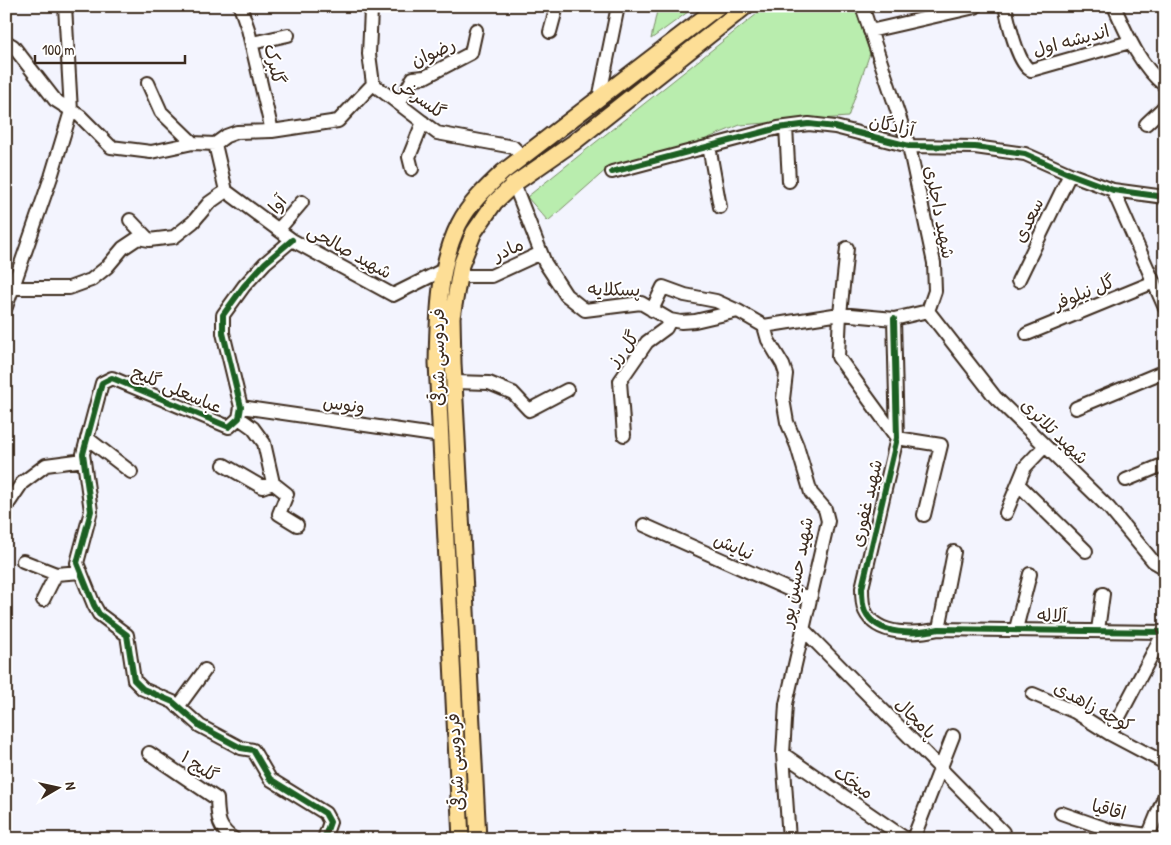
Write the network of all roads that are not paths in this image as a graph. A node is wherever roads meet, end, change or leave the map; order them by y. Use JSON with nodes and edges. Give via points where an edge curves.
{"nodes":[{"id":1,"x":65,"y":6,"type":"edge"},
{"id":2,"x":240,"y":6,"type":"edge"},
{"id":3,"x":375,"y":6,"type":"edge"},
{"id":4,"x":558,"y":6,"type":"edge"},
{"id":5,"x":618,"y":6,"type":"edge"},
{"id":6,"x":746,"y":6,"type":"edge"},
{"id":7,"x":862,"y":6,"type":"edge"},
{"id":8,"x":1005,"y":6,"type":"edge"},
{"id":9,"x":1114,"y":6,"type":"edge"},
{"id":10,"x":717,"y":8,"type":"edge"},
{"id":11,"x":975,"y":8,"type":"dead end"},
{"id":12,"x":726,"y":23,"type":"junction"},
{"id":13,"x":476,"y":30,"type":"dead end"},
{"id":14,"x":870,"y":30,"type":"junction"},
{"id":15,"x":550,"y":32,"type":"dead end"},
{"id":16,"x":288,"y":35,"type":"dead end"},
{"id":17,"x":6,"y":42,"type":"edge"},
{"id":18,"x":1130,"y":42,"type":"junction"},
{"id":19,"x":252,"y":43,"type":"junction"},
{"id":20,"x":148,"y":83,"type":"dead end"},
{"id":21,"x":373,"y":84,"type":"junction"},
{"id":22,"x":1165,"y":86,"type":"edge"},
{"id":23,"x":599,"y":99,"type":"junction"},
{"id":24,"x":399,"y":104,"type":"junction"},
{"id":25,"x":1165,"y":106,"type":"edge"},
{"id":26,"x":70,"y":110,"type":"junction"},
{"id":27,"x":423,"y":122,"type":"junction"},
{"id":28,"x":1146,"y":124,"type":"dead end"},
{"id":29,"x":786,"y":126,"type":"junction"},
{"id":30,"x":272,"y":130,"type":"junction"},
{"id":31,"x":193,"y":143,"type":"junction"},
{"id":32,"x":215,"y":144,"type":"junction"},
{"id":33,"x":709,"y":146,"type":"junction"},
{"id":34,"x":909,"y":146,"type":"junction"},
{"id":35,"x":523,"y":157,"type":"junction"},
{"id":36,"x":412,"y":169,"type":"dead end"},
{"id":37,"x":612,"y":172,"type":"dead end"},
{"id":38,"x":1070,"y":174,"type":"junction"},
{"id":39,"x":789,"y":181,"type":"dead end"},
{"id":40,"x":514,"y":184,"type":"junction"},
{"id":41,"x":226,"y":190,"type":"junction"},
{"id":42,"x":1114,"y":190,"type":"junction"},
{"id":43,"x":1165,"y":197,"type":"edge"},
{"id":44,"x":302,"y":202,"type":"dead end"},
{"id":45,"x":720,"y":207,"type":"dead end"},
{"id":46,"x":130,"y":220,"type":"dead end"},
{"id":47,"x":278,"y":229,"type":"junction"},
{"id":48,"x":148,"y":240,"type":"junction"},
{"id":49,"x":292,"y":240,"type":"junction"},
{"id":50,"x":847,"y":248,"type":"dead end"},
{"id":51,"x":541,"y":253,"type":"junction"},
{"id":52,"x":445,"y":269,"type":"junction"},
{"id":53,"x":459,"y":276,"type":"junction"},
{"id":54,"x":1018,"y":281,"type":"dead end"},
{"id":55,"x":1154,"y":282,"type":"junction"},
{"id":56,"x":13,"y":288,"type":"junction"},
{"id":57,"x":6,"y":307,"type":"edge"},
{"id":58,"x":1165,"y":308,"type":"edge"},
{"id":59,"x":652,"y":310,"type":"junction"},
{"id":60,"x":738,"y":311,"type":"junction"},
{"id":61,"x":928,"y":311,"type":"junction"},
{"id":62,"x":840,"y":314,"type":"junction"},
{"id":63,"x":670,"y":320,"type":"junction"},
{"id":64,"x":894,"y":320,"type":"junction"},
{"id":65,"x":764,"y":326,"type":"junction"},
{"id":66,"x":1027,"y":334,"type":"dead end"},
{"id":67,"x":1165,"y":371,"type":"edge"},
{"id":68,"x":454,"y":382,"type":"junction"},
{"id":69,"x":567,"y":390,"type":"dead end"},
{"id":70,"x":1076,"y":408,"type":"dead end"},
{"id":71,"x":240,"y":412,"type":"junction"},
{"id":72,"x":624,"y":435,"type":"dead end"},
{"id":73,"x":441,"y":436,"type":"junction"},
{"id":74,"x":87,"y":438,"type":"junction"},
{"id":75,"x":897,"y":438,"type":"junction"},
{"id":76,"x":1045,"y":446,"type":"junction"},
{"id":77,"x":84,"y":460,"type":"junction"},
{"id":78,"x":1165,"y":464,"type":"edge"},
{"id":79,"x":224,"y":465,"type":"dead end"},
{"id":80,"x":131,"y":472,"type":"dead end"},
{"id":81,"x":1126,"y":480,"type":"dead end"},
{"id":82,"x":273,"y":483,"type":"junction"},
{"id":83,"x":1018,"y":484,"type":"junction"},
{"id":84,"x":6,"y":507,"type":"edge"},
{"id":85,"x":1006,"y":513,"type":"dead end"},
{"id":86,"x":924,"y":515,"type":"dead end"},
{"id":87,"x":297,"y":526,"type":"dead end"},
{"id":88,"x":644,"y":526,"type":"dead end"},
{"id":89,"x":1086,"y":550,"type":"dead end"},
{"id":90,"x":954,"y":552,"type":"dead end"},
{"id":91,"x":23,"y":561,"type":"dead end"},
{"id":92,"x":1165,"y":568,"type":"edge"},
{"id":93,"x":81,"y":572,"type":"junction"},
{"id":94,"x":56,"y":574,"type":"junction"},
{"id":95,"x":1030,"y":574,"type":"dead end"},
{"id":96,"x":1103,"y":594,"type":"dead end"},
{"id":97,"x":810,"y":599,"type":"junction"},
{"id":98,"x":43,"y":600,"type":"dead end"},
{"id":99,"x":803,"y":629,"type":"junction"},
{"id":100,"x":939,"y":629,"type":"junction"},
{"id":101,"x":1016,"y":629,"type":"junction"},
{"id":102,"x":1098,"y":630,"type":"junction"},
{"id":103,"x":1164,"y":632,"type":"edge"},
{"id":104,"x":205,"y":670,"type":"dead end"},
{"id":105,"x":1033,"y":694,"type":"dead end"},
{"id":106,"x":178,"y":707,"type":"junction"},
{"id":107,"x":1110,"y":734,"type":"junction"},
{"id":108,"x":953,"y":736,"type":"dead end"},
{"id":109,"x":149,"y":753,"type":"dead end"},
{"id":110,"x":783,"y":754,"type":"junction"},
{"id":111,"x":1163,"y":757,"type":"edge"},
{"id":112,"x":940,"y":768,"type":"junction"},
{"id":113,"x":1165,"y":795,"type":"edge"},
{"id":114,"x":1062,"y":813,"type":"dead end"},
{"id":115,"x":1003,"y":832,"type":"dead end"},
{"id":116,"x":1151,"y":837,"type":"edge"},
{"id":117,"x":234,"y":839,"type":"edge"},
{"id":118,"x":324,"y":839,"type":"edge"},
{"id":119,"x":461,"y":839,"type":"edge"},
{"id":120,"x":478,"y":839,"type":"edge"},
{"id":121,"x":789,"y":839,"type":"edge"},
{"id":122,"x":906,"y":839,"type":"edge"},
{"id":123,"x":913,"y":839,"type":"edge"}],
"edges":[{"from":1,"to":26,"type":"street"},
{"from":2,"to":19,"type":"street","name":"گلبرک"},
{"from":3,"to":21,"type":"street","name":"گلسرخی","via":[[371,10],[369,54]]},
{"from":4,"to":15,"type":"street"},
{"from":5,"to":23,"type":"street"},
{"from":6,"to":12,"type":"main road","name":"فردوسی شرقی"},
{"from":7,"to":14,"type":"street","name":"شهید داجلری"},
{"from":8,"to":18,"type":"street","name":"اندیشه اول","via":[[1022,62],[1031,70]]},
{"from":9,"to":18,"type":"street"},
{"from":10,"to":12,"type":"main road"},
{"from":10,"to":23,"type":"main road","name":"فردوسی شرقی"},
{"from":11,"to":14,"type":"street"},
{"from":12,"to":40,"type":"main road","name":"فردوسی شرقی","via":[[573,143]]},
{"from":13,"to":24,"type":"street","name":"رضوان","via":[[471,54],[425,77],[413,78]]},
{"from":14,"to":34,"type":"street","name":"شهید داجلری"},
{"from":16,"to":19,"type":"street"},
{"from":17,"to":26,"type":"street","via":[[13,46],[55,100]]},
{"from":18,"to":22,"type":"street","via":[[1155,78]]},
{"from":19,"to":30,"type":"street","name":"گلبرک"},
{"from":20,"to":31,"type":"street","via":[[161,112]]},
{"from":21,"to":24,"type":"street","name":"گلسرخی"},
{"from":21,"to":30,"type":"street","via":[[338,121]]},
{"from":23,"to":35,"type":"main road","name":"فردوسی شرقی"},
{"from":24,"to":27,"type":"street","name":"گلسرخی"},
{"from":25,"to":28,"type":"street"},
{"from":26,"to":31,"type":"street","via":[[111,147],[151,152]]},
{"from":26,"to":56,"type":"street"},
{"from":27,"to":35,"type":"street","name":"گلسرخی","via":[[436,133],[513,147]]},
{"from":27,"to":36,"type":"street","via":[[408,157]]},
{"from":29,"to":33,"type":"street","name":"آزادگان"},
{"from":29,"to":34,"type":"street","name":"آزادگان","via":[[834,127]]},
{"from":29,"to":39,"type":"street"},
{"from":30,"to":32,"type":"street","via":[[238,132]]},
{"from":31,"to":32,"type":"street"},
{"from":32,"to":41,"type":"street"},
{"from":33,"to":37,"type":"street","name":"آزادگان"},
{"from":33,"to":45,"type":"street"},
{"from":34,"to":38,"type":"street","name":"آزادگان","via":[[975,147],[1025,154]]},
{"from":34,"to":61,"type":"street","name":"شهید داجلری","via":[[934,263],[935,291]]},
{"from":35,"to":52,"type":"main road","name":"فردوسی شرقی","via":[[483,191],[459,224]]},
{"from":38,"to":42,"type":"street","name":"آزادگان"},
{"from":38,"to":54,"type":"street","name":"سعدی"},
{"from":40,"to":51,"type":"street","name":"پسکلایه"},
{"from":40,"to":53,"type":"main road","name":"فردوسی شرقی","via":[[495,202],[474,232]]},
{"from":41,"to":47,"type":"street","name":"شهید صالحی"},
{"from":41,"to":48,"type":"street","via":[[174,237]]},
{"from":42,"to":43,"type":"street","name":"آزادگان"},
{"from":42,"to":55,"type":"street"},
{"from":44,"to":47,"type":"street","name":"آوا"},
{"from":46,"to":48,"type":"street"},
{"from":47,"to":49,"type":"street","name":"شهید صالحی"},
{"from":48,"to":56,"type":"street","via":[[138,238],[123,248],[91,280],[69,288]]},
{"from":49,"to":52,"type":"street","name":"شهید صالحی","via":[[393,295]]},
{"from":49,"to":71,"type":"street","name":"شهید صالحی","via":[[244,286],[224,315],[223,333]]},
{"from":50,"to":62,"type":"street","name":"شهید غفوری"},
{"from":51,"to":53,"type":"street","name":"مادر","via":[[491,276]]},
{"from":51,"to":59,"type":"street","name":"پسکلایه","via":[[566,295],[585,310],[641,304]]},
{"from":52,"to":73,"type":"main road","name":"فردوسی شرقی","via":[[438,316]]},
{"from":53,"to":68,"type":"main road","name":"فردوسی شرقی","via":[[452,317]]},
{"from":55,"to":58,"type":"street"},
{"from":55,"to":66,"type":"street","name":"گل نیلوفر"},
{"from":56,"to":57,"type":"street"},
{"from":59,"to":60,"type":"street","via":[[663,287],[716,301]]},
{"from":59,"to":63,"type":"street","name":"پسکلایه"},
{"from":60,"to":63,"type":"street","name":"پسکلایه","via":[[695,321]]},
{"from":60,"to":65,"type":"street"},
{"from":61,"to":64,"type":"street"},
{"from":61,"to":76,"type":"street","name":"شهید تلاتری","via":[[995,397]]},
{"from":62,"to":64,"type":"street"},
{"from":62,"to":65,"type":"street"},
{"from":62,"to":75,"type":"street","name":"شهید غفوری","via":[[838,357]]},
{"from":63,"to":72,"type":"street","name":"گل رز","via":[[666,328],[647,342],[620,381]]},
{"from":64,"to":75,"type":"street","name":"شهید غفوری"},
{"from":65,"to":97,"type":"street","name":"شهید حسین پور","via":[[786,374],[783,400],[787,422],[810,493],[825,509],[828,521]]},
{"from":67,"to":70,"type":"street"},
{"from":68,"to":69,"type":"street","via":[[489,383],[513,393],[529,410]]},
{"from":68,"to":120,"type":"main road","name":"فردوسی شرقی"},
{"from":71,"to":73,"type":"street","name":"ونوس"},
{"from":71,"to":74,"type":"street","name":"عباسعلی گلیج","via":[[229,427],[112,378],[102,383]]},
{"from":71,"to":82,"type":"street","via":[[264,443]]},
{"from":73,"to":119,"type":"main road","name":"فردوسی شرقی"},
{"from":74,"to":77,"type":"street","name":"عباسعلی گلیج"},
{"from":74,"to":80,"type":"street"},
{"from":75,"to":86,"type":"street","via":[[941,445]]},
{"from":75,"to":100,"type":"street","name":"شهید غفوری","via":[[862,588],[864,611],[875,624],[892,631]]},
{"from":76,"to":83,"type":"street","via":[[1025,467]]},
{"from":76,"to":92,"type":"street","name":"شهید تلاتری","via":[[1109,508],[1153,561]]},
{"from":77,"to":84,"type":"street","via":[[46,465],[22,483]]},
{"from":77,"to":93,"type":"street","name":"عباسعلی گلیج","via":[[91,511],[77,562]]},
{"from":78,"to":81,"type":"street"},
{"from":79,"to":82,"type":"street","via":[[262,486]]},
{"from":82,"to":87,"type":"street","via":[[288,494],[279,514]]},
{"from":83,"to":85,"type":"street"},
{"from":83,"to":89,"type":"street"},
{"from":88,"to":97,"type":"street","name":"نیایش"},
{"from":90,"to":100,"type":"street"},
{"from":91,"to":94,"type":"street"},
{"from":93,"to":94,"type":"street"},
{"from":93,"to":106,"type":"street","name":"عباسعلی گلیج","via":[[99,614],[127,635],[134,680],[142,689]]},
{"from":94,"to":98,"type":"street"},
{"from":95,"to":101,"type":"street"},
{"from":96,"to":102,"type":"street"},
{"from":97,"to":99,"type":"street","name":"شهید حسین پور"},
{"from":99,"to":110,"type":"street","name":"شهید حسین پور","via":[[786,704]]},
{"from":99,"to":112,"type":"street","name":"پامچال"},
{"from":100,"to":101,"type":"street","name":"آلاله"},
{"from":101,"to":102,"type":"street","name":"آلاله"},
{"from":102,"to":103,"type":"street","name":"آلاله"},
{"from":103,"to":107,"type":"street"},
{"from":104,"to":106,"type":"street"},
{"from":105,"to":107,"type":"street","name":"کوچه زاهدی","via":[[1075,712]]},
{"from":106,"to":118,"type":"street","name":"عباسعلی گلیج","via":[[200,726],[241,748],[253,750],[270,780],[325,813],[330,822]]},
{"from":107,"to":111,"type":"street","name":"کوچه زاهدی"},
{"from":108,"to":112,"type":"street"},
{"from":109,"to":117,"type":"street","name":"گلیج ۱","via":[[217,799],[218,820],[224,833]]},
{"from":110,"to":121,"type":"street","name":"شهید حسین پور"},
{"from":110,"to":122,"type":"street","name":"میخک"},
{"from":112,"to":115,"type":"street","name":"پامچال"},
{"from":112,"to":123,"type":"street"},
{"from":113,"to":116,"type":"street"},
{"from":114,"to":116,"type":"street","name":"اقاقیا","via":[[1110,830]]}]}
